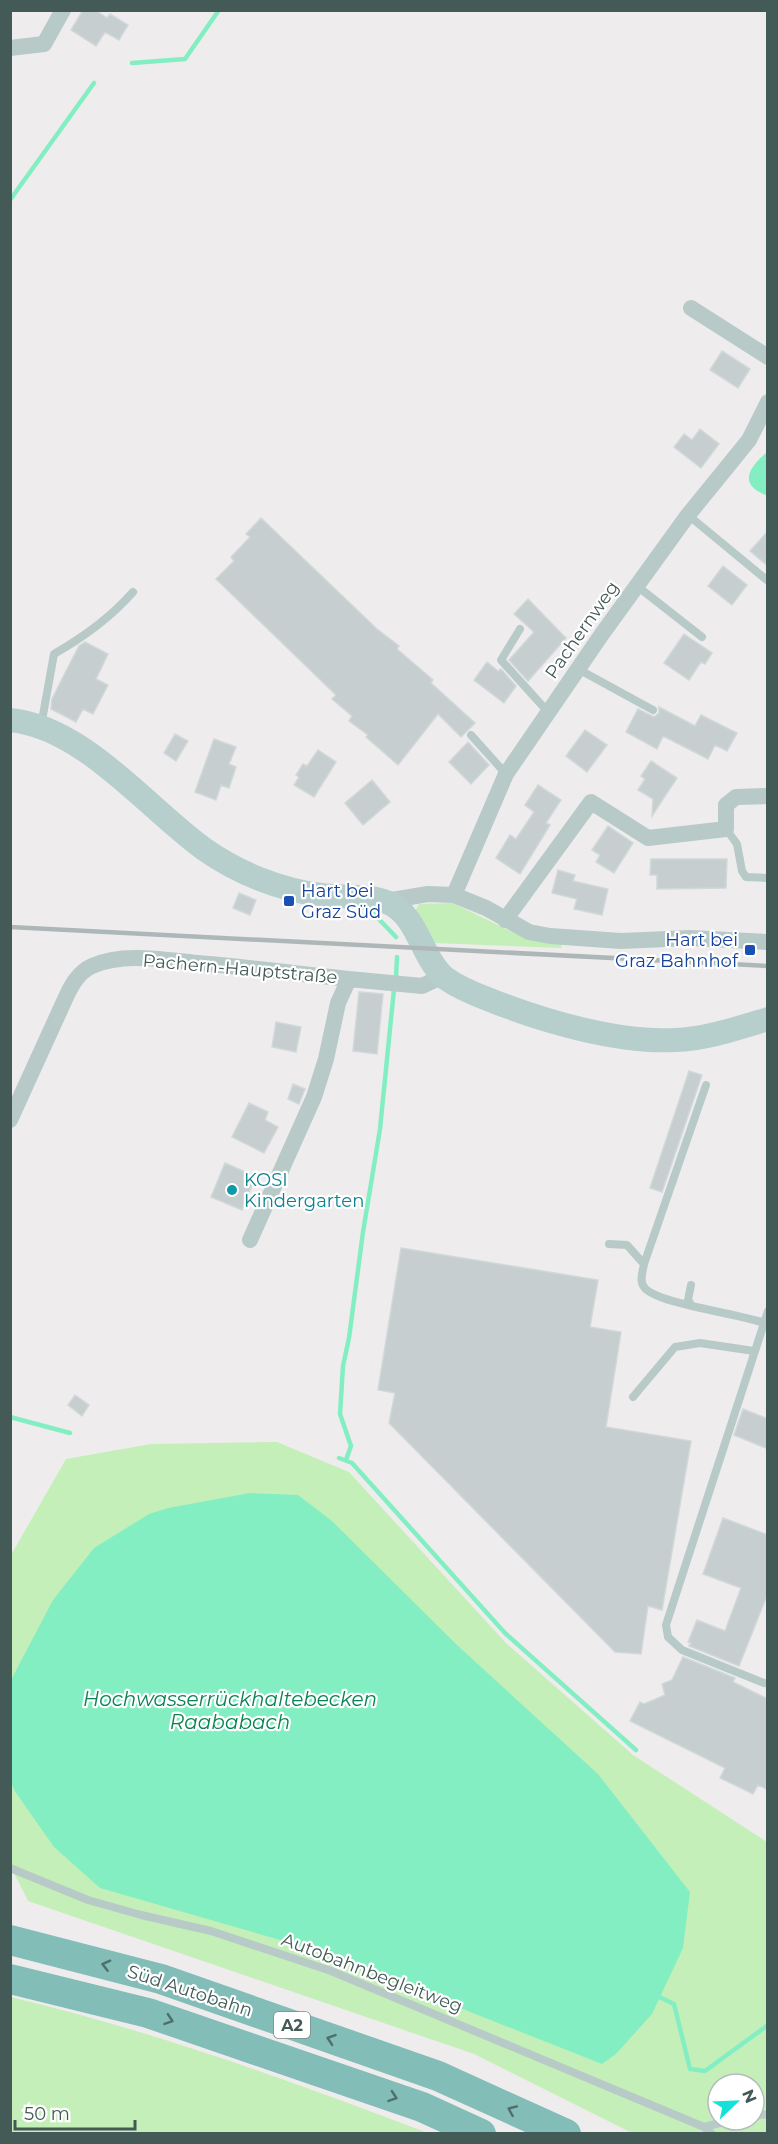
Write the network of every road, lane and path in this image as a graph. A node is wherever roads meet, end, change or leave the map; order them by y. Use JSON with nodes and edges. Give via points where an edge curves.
{"nodes":[{"id":1,"x":63,"y":10,"type":"edge"},
{"id":2,"x":10,"y":48,"type":"edge"},
{"id":3,"x":691,"y":308,"type":"dead end"},
{"id":4,"x":768,"y":357,"type":"edge"},
{"id":5,"x":768,"y":402,"type":"edge"},
{"id":6,"x":763,"y":423,"type":"edge"},
{"id":7,"x":688,"y":515,"type":"junction"},
{"id":8,"x":768,"y":581,"type":"edge"},
{"id":9,"x":637,"y":586,"type":"junction"},
{"id":10,"x":134,"y":592,"type":"dead end"},
{"id":11,"x":520,"y":629,"type":"dead end"},
{"id":12,"x":702,"y":637,"type":"dead end"},
{"id":13,"x":578,"y":669,"type":"junction"},
{"id":14,"x":653,"y":710,"type":"dead end"},
{"id":15,"x":548,"y":712,"type":"junction"},
{"id":16,"x":10,"y":720,"type":"edge"},
{"id":17,"x":40,"y":726,"type":"junction"},
{"id":18,"x":471,"y":735,"type":"dead end"},
{"id":19,"x":506,"y":774,"type":"junction"},
{"id":20,"x":768,"y":796,"type":"edge"},
{"id":21,"x":726,"y":829,"type":"junction"},
{"id":22,"x":768,"y":878,"type":"edge"},
{"id":23,"x":454,"y":895,"type":"junction"},
{"id":24,"x":387,"y":902,"type":"junction"},
{"id":25,"x":505,"y":920,"type":"junction"},
{"id":26,"x":768,"y":942,"type":"edge"},
{"id":27,"x":443,"y":976,"type":"junction"},
{"id":28,"x":349,"y":980,"type":"junction"},
{"id":29,"x":768,"y":1019,"type":"edge"},
{"id":30,"x":706,"y":1085,"type":"dead end"},
{"id":31,"x":10,"y":1120,"type":"edge"},
{"id":32,"x":250,"y":1240,"type":"dead end"},
{"id":33,"x":609,"y":1244,"type":"dead end"},
{"id":34,"x":644,"y":1264,"type":"junction"},
{"id":35,"x":691,"y":1285,"type":"dead end"},
{"id":36,"x":693,"y":1306,"type":"junction"},
{"id":37,"x":768,"y":1311,"type":"edge"},
{"id":38,"x":766,"y":1323,"type":"edge"},
{"id":39,"x":768,"y":1333,"type":"edge"},
{"id":40,"x":754,"y":1351,"type":"junction"},
{"id":41,"x":633,"y":1397,"type":"dead end"},
{"id":42,"x":764,"y":1683,"type":"dead end"},
{"id":43,"x":10,"y":1868,"type":"edge"},
{"id":44,"x":10,"y":1940,"type":"edge"},
{"id":45,"x":10,"y":1979,"type":"edge"},
{"id":46,"x":704,"y":2127,"type":"joint"},
{"id":47,"x":481,"y":2133,"type":"edge"},
{"id":48,"x":566,"y":2133,"type":"edge"},
{"id":49,"x":712,"y":2133,"type":"edge"}],
"edges":[{"from":1,"to":2,"type":"street","via":[[44,44]]},
{"from":3,"to":4,"type":"street"},
{"from":5,"to":6,"type":"street","name":"Pachernweg"},
{"from":6,"to":7,"type":"street","name":"Pachernweg"},
{"from":7,"to":8,"type":"lane"},
{"from":7,"to":9,"type":"street","name":"Pachernweg"},
{"from":9,"to":12,"type":"lane"},
{"from":9,"to":13,"type":"street","name":"Pachernweg"},
{"from":10,"to":17,"type":"lane","via":[[75,642],[54,654]]},
{"from":11,"to":15,"type":"lane","via":[[501,660]]},
{"from":13,"to":14,"type":"lane"},
{"from":13,"to":15,"type":"street","name":"Pachernweg"},
{"from":15,"to":19,"type":"street","name":"Pachernweg"},
{"from":16,"to":17,"type":"main road"},
{"from":17,"to":24,"type":"main road","via":[[80,748],[126,782],[196,843],[249,874],[320,895]]},
{"from":18,"to":19,"type":"lane"},
{"from":19,"to":23,"type":"street","name":"Pachernweg"},
{"from":20,"to":21,"type":"street","via":[[736,797],[726,806]]},
{"from":21,"to":22,"type":"lane","via":[[737,844],[746,877]]},
{"from":21,"to":25,"type":"street","via":[[648,838],[591,802]]},
{"from":23,"to":24,"type":"street","via":[[428,894]]},
{"from":23,"to":25,"type":"street"},
{"from":24,"to":27,"type":"main road","via":[[412,925]]},
{"from":25,"to":26,"type":"street","via":[[529,932],[573,938]]},
{"from":27,"to":28,"type":"street","name":"Pachern-Hauptstraße","via":[[422,986]]},
{"from":27,"to":29,"type":"main road","via":[[462,989],[522,1013],[645,1040],[704,1037]]},
{"from":28,"to":31,"type":"street","name":"Pachern-Hauptstraße","via":[[145,959],[108,961],[89,967],[75,980],[66,997]]},
{"from":28,"to":32,"type":"street","name":"Pachern-Hauptstraße","via":[[338,1002],[314,1096]]},
{"from":30,"to":34,"type":"lane"},
{"from":33,"to":34,"type":"lane","via":[[627,1245]]},
{"from":34,"to":36,"type":"lane","via":[[644,1287]]},
{"from":35,"to":36,"type":"lane","via":[[688,1300]]},
{"from":36,"to":38,"type":"lane"},
{"from":37,"to":38,"type":"lane"},
{"from":38,"to":39,"type":"lane"},
{"from":38,"to":40,"type":"lane"},
{"from":40,"to":41,"type":"lane","via":[[700,1343],[675,1347]]},
{"from":40,"to":42,"type":"lane","via":[[666,1625],[668,1637],[682,1650]]},
{"from":43,"to":46,"type":"lane","name":"Autobahnbegleitweg","via":[[88,1900],[211,1931],[331,1971]]},
{"from":48,"to":44,"type":"highway","name":"Süd Autobahn","number":"A2","one_way":true,"via":[[438,2076],[172,1983]]},
{"from":45,"to":47,"type":"highway","name":"Süd Autobahn","number":"A2","one_way":true,"via":[[148,2013],[422,2107]]},
{"from":46,"to":49,"type":"lane","name":"Autobahnbegleitweg"}]}
